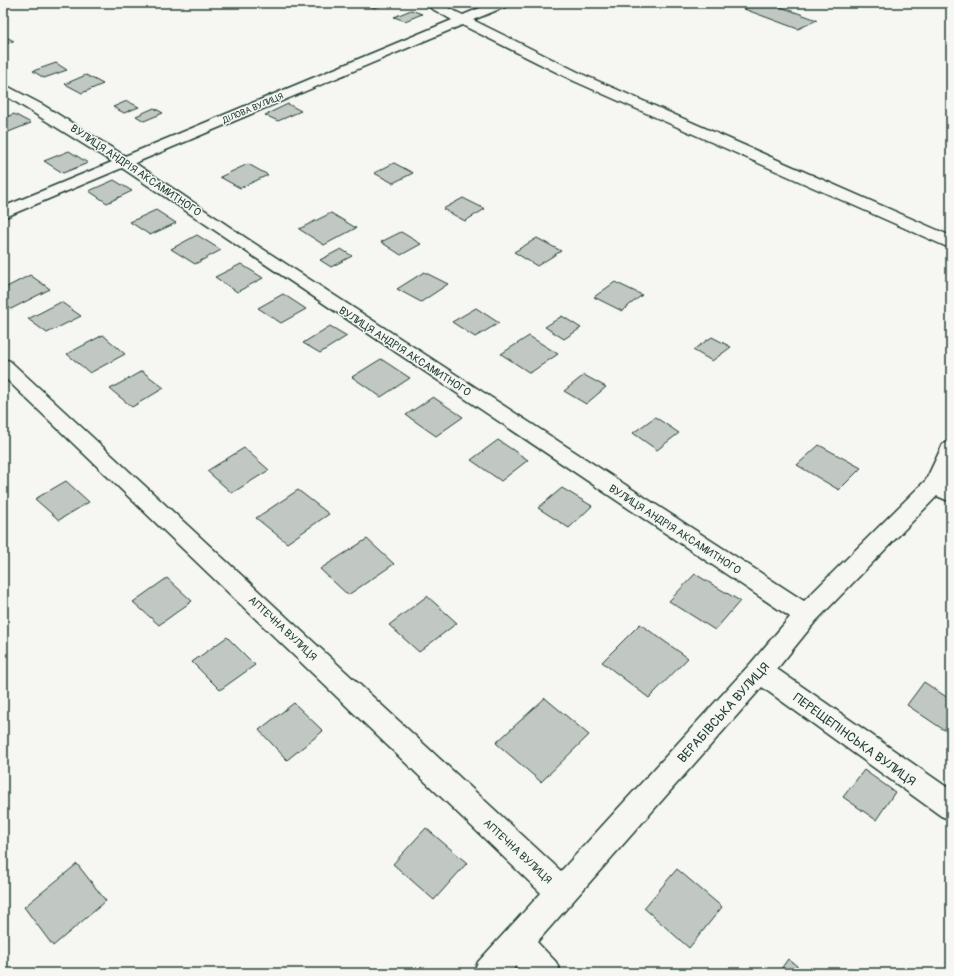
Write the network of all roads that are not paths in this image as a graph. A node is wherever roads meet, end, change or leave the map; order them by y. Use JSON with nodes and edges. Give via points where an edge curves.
{"nodes":[{"id":1,"x":428,"y":3,"type":"edge"},
{"id":2,"x":503,"y":3,"type":"edge"},
{"id":3,"x":463,"y":20,"type":"junction"},
{"id":4,"x":3,"y":88,"type":"edge"},
{"id":5,"x":125,"y":162,"type":"junction"},
{"id":6,"x":3,"y":213,"type":"edge"},
{"id":7,"x":951,"y":242,"type":"edge"},
{"id":8,"x":3,"y":365,"type":"edge"},
{"id":9,"x":951,"y":449,"type":"edge"},
{"id":10,"x":943,"y":490,"type":"edge"},
{"id":11,"x":806,"y":615,"type":"junction"},
{"id":12,"x":760,"y":671,"type":"junction"},
{"id":13,"x":951,"y":807,"type":"edge"},
{"id":14,"x":562,"y":892,"type":"junction"},
{"id":15,"x":516,"y":943,"type":"junction"},
{"id":16,"x":489,"y":973,"type":"edge"},
{"id":17,"x":545,"y":973,"type":"edge"}],
"edges":[{"from":1,"to":3,"type":"street"},
{"from":2,"to":3,"type":"street","name":"ДІЛОВА ВУЛИЦЯ"},
{"from":3,"to":5,"type":"street","name":"ДІЛОВА ВУЛИЦЯ"},
{"from":3,"to":7,"type":"street","via":[[514,48],[578,78]]},
{"from":4,"to":5,"type":"street","name":"ВУЛИЦЯ АНДРІЯ АКСАМИТНОГО","via":[[55,116]]},
{"from":5,"to":6,"type":"street","name":"ДІЛОВА ВУЛИЦЯ"},
{"from":5,"to":11,"type":"street","name":"ВУЛИЦЯ АНДРІЯ АКСАМИТНОГО","via":[[253,251]]},
{"from":8,"to":14,"type":"street","name":"АПТЕЧНА ВУЛИЦЯ"},
{"from":9,"to":10,"type":"street","name":"ВЕРАБІВСЬКА ВУЛИЦЯ"},
{"from":10,"to":11,"type":"street","name":"ВЕРАБІВСЬКА ВУЛИЦЯ"},
{"from":11,"to":12,"type":"street","name":"ВЕРАБІВСЬКА ВУЛИЦЯ"},
{"from":12,"to":13,"type":"street","name":"ПЕРЕЩЕПІНСЬКА ВУЛИЦЯ"},
{"from":12,"to":14,"type":"street","name":"ВЕРАБІВСЬКА ВУЛИЦЯ"},
{"from":14,"to":15,"type":"street","name":"ВЕРАБІВСЬКА ВУЛИЦЯ"},
{"from":15,"to":16,"type":"street","name":"ВЕРАБІВСЬКА ВУЛИЦЯ"},
{"from":15,"to":17,"type":"street"}]}
